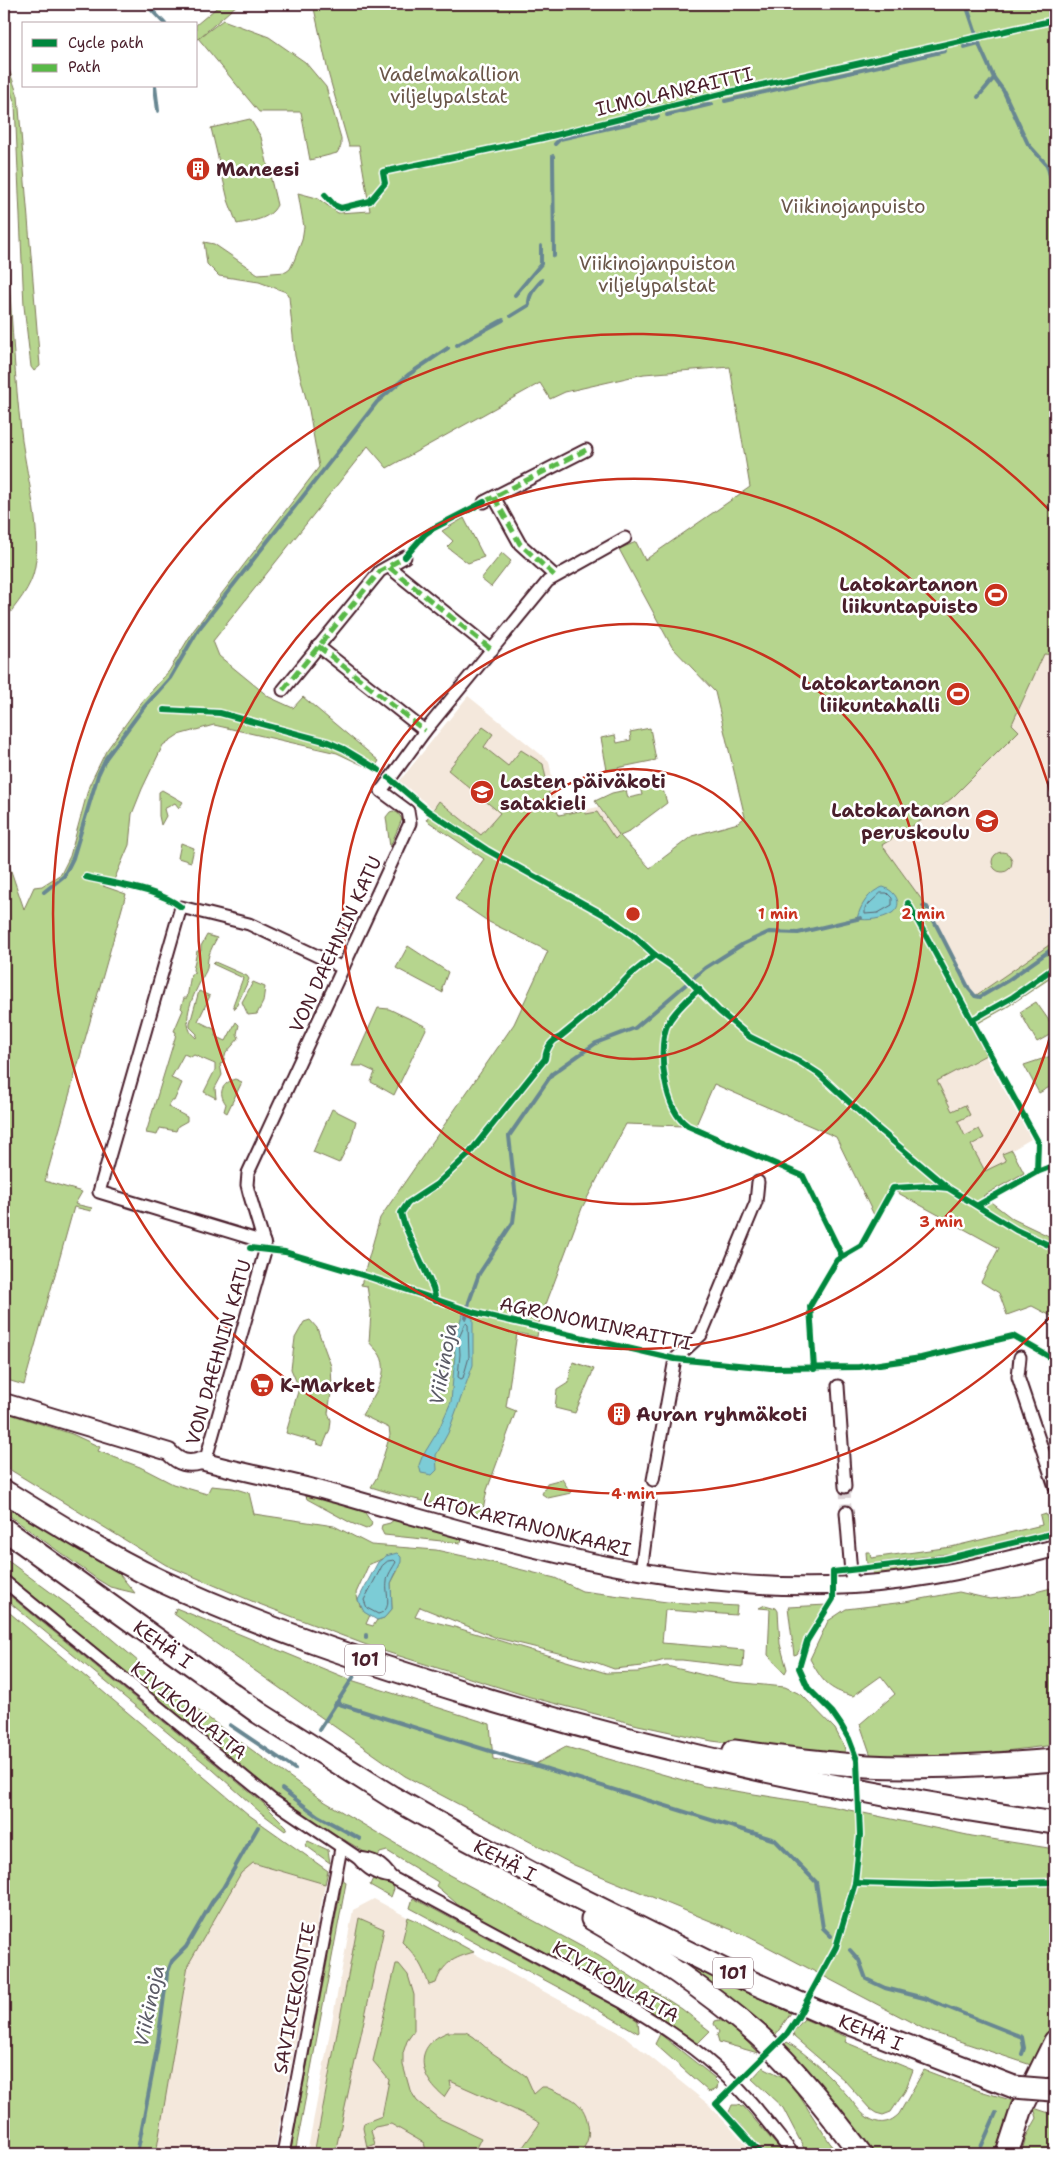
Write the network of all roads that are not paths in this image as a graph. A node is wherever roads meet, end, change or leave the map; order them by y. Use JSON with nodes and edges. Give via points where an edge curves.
{"nodes":[{"id":1,"x":586,"y":450,"type":"dead end"},
{"id":2,"x":625,"y":538,"type":"dead end"},
{"id":3,"x":405,"y":557,"type":"dead end"},
{"id":4,"x":389,"y":567,"type":"junction"},
{"id":5,"x":555,"y":576,"type":"junction"},
{"id":6,"x":318,"y":646,"type":"junction"},
{"id":7,"x":492,"y":650,"type":"junction"},
{"id":8,"x":283,"y":690,"type":"dead end"},
{"id":9,"x":425,"y":731,"type":"junction"},
{"id":10,"x":342,"y":968,"type":"junction"},
{"id":11,"x":758,"y":1182,"type":"dead end"},
{"id":12,"x":264,"y":1242,"type":"junction"},
{"id":13,"x":1020,"y":1357,"type":"dead end"},
{"id":14,"x":838,"y":1386,"type":"dead end"},
{"id":15,"x":4,"y":1402,"type":"edge"},
{"id":16,"x":203,"y":1462,"type":"junction"},
{"id":17,"x":653,"y":1480,"type":"tunnel mouth"},
{"id":18,"x":1055,"y":1487,"type":"edge"},
{"id":19,"x":844,"y":1488,"type":"tunnel mouth"},
{"id":20,"x":4,"y":1491,"type":"edge"},
{"id":21,"x":650,"y":1503,"type":"tunnel mouth"},
{"id":22,"x":846,"y":1512,"type":"tunnel mouth"},
{"id":23,"x":4,"y":1529,"type":"edge"},
{"id":24,"x":1055,"y":1548,"type":"edge"},
{"id":25,"x":641,"y":1572,"type":"junction"},
{"id":26,"x":4,"y":1581,"type":"edge"},
{"id":27,"x":852,"y":1585,"type":"junction"},
{"id":28,"x":632,"y":1741,"type":"junction"},
{"id":29,"x":1055,"y":1760,"type":"edge"},
{"id":30,"x":1055,"y":1823,"type":"edge"},
{"id":31,"x":463,"y":1837,"type":"junction"},
{"id":32,"x":341,"y":1848,"type":"junction"},
{"id":33,"x":1055,"y":2041,"type":"edge"},
{"id":34,"x":1053,"y":2095,"type":"edge"},
{"id":35,"x":283,"y":2154,"type":"edge"},
{"id":36,"x":793,"y":2154,"type":"edge"},
{"id":37,"x":861,"y":2154,"type":"edge"},
{"id":38,"x":1007,"y":2154,"type":"edge"}],
"edges":[{"from":1,"to":5,"type":"street","via":[[489,499],[520,544]]},
{"from":2,"to":5,"type":"street","name":"VON DAEHNIN KATU"},
{"from":3,"to":4,"type":"street"},
{"from":4,"to":6,"type":"street","via":[[380,571]]},
{"from":4,"to":7,"type":"street"},
{"from":5,"to":7,"type":"street","name":"VON DAEHNIN KATU"},
{"from":6,"to":8,"type":"street"},
{"from":6,"to":9,"type":"street"},
{"from":7,"to":9,"type":"street","name":"VON DAEHNIN KATU"},
{"from":9,"to":10,"type":"street","name":"VON DAEHNIN KATU","via":[[381,791],[408,811],[410,823]]},
{"from":10,"to":12,"type":"street","name":"VON DAEHNIN KATU","via":[[248,1173],[248,1193]]},
{"from":10,"to":12,"type":"street","via":[[249,924],[181,907],[99,1192]]},
{"from":11,"to":17,"type":"street","via":[[756,1202],[701,1335],[675,1359]]},
{"from":12,"to":16,"type":"street","name":"VON DAEHNIN KATU","via":[[265,1251]]},
{"from":13,"to":18,"type":"street","via":[[1018,1377]]},
{"from":14,"to":19,"type":"street"},
{"from":15,"to":16,"type":"street","name":"LATOKARTANONKAARI","via":[[169,1452],[177,1460],[191,1464]]},
{"from":16,"to":25,"type":"street","name":"LATOKARTANONKAARI","via":[[358,1500],[517,1546]]},
{"from":20,"to":28,"type":"highway","number":"101","via":[[132,1566],[228,1610],[416,1677]]},
{"from":21,"to":25,"type":"street"},
{"from":22,"to":27,"type":"street"},
{"from":23,"to":31,"type":"highway","name":"KEHÄ I","number":"101","via":[[259,1713],[376,1788]]},
{"from":24,"to":27,"type":"street","name":"LATOKARTANONKAARI","via":[[953,1573]]},
{"from":25,"to":27,"type":"street","name":"LATOKARTANONKAARI","via":[[777,1586]]},
{"from":26,"to":32,"type":"street","name":"KIVIKONLAITA","via":[[272,1800]]},
{"from":28,"to":29,"type":"highway","via":[[691,1743],[786,1758],[867,1766],[974,1766]]},
{"from":28,"to":30,"type":"highway","number":"101","via":[[834,1786]]},
{"from":31,"to":34,"type":"highway","name":"KEHÄ I","number":"101","bridge":true,"via":[[724,1970],[822,2013],[1014,2087]]},
{"from":31,"to":37,"type":"highway","via":[[564,1904],[627,1939],[705,1992],[794,2071]]},
{"from":32,"to":35,"type":"street","name":"SAVIKIEKONTIE"},
{"from":32,"to":36,"type":"street","name":"KIVIKONLAITA","via":[[358,1858],[366,1868],[391,1877],[655,2022],[714,2065]]},
{"from":33,"to":38,"type":"highway","via":[[1022,2108]]}]}
